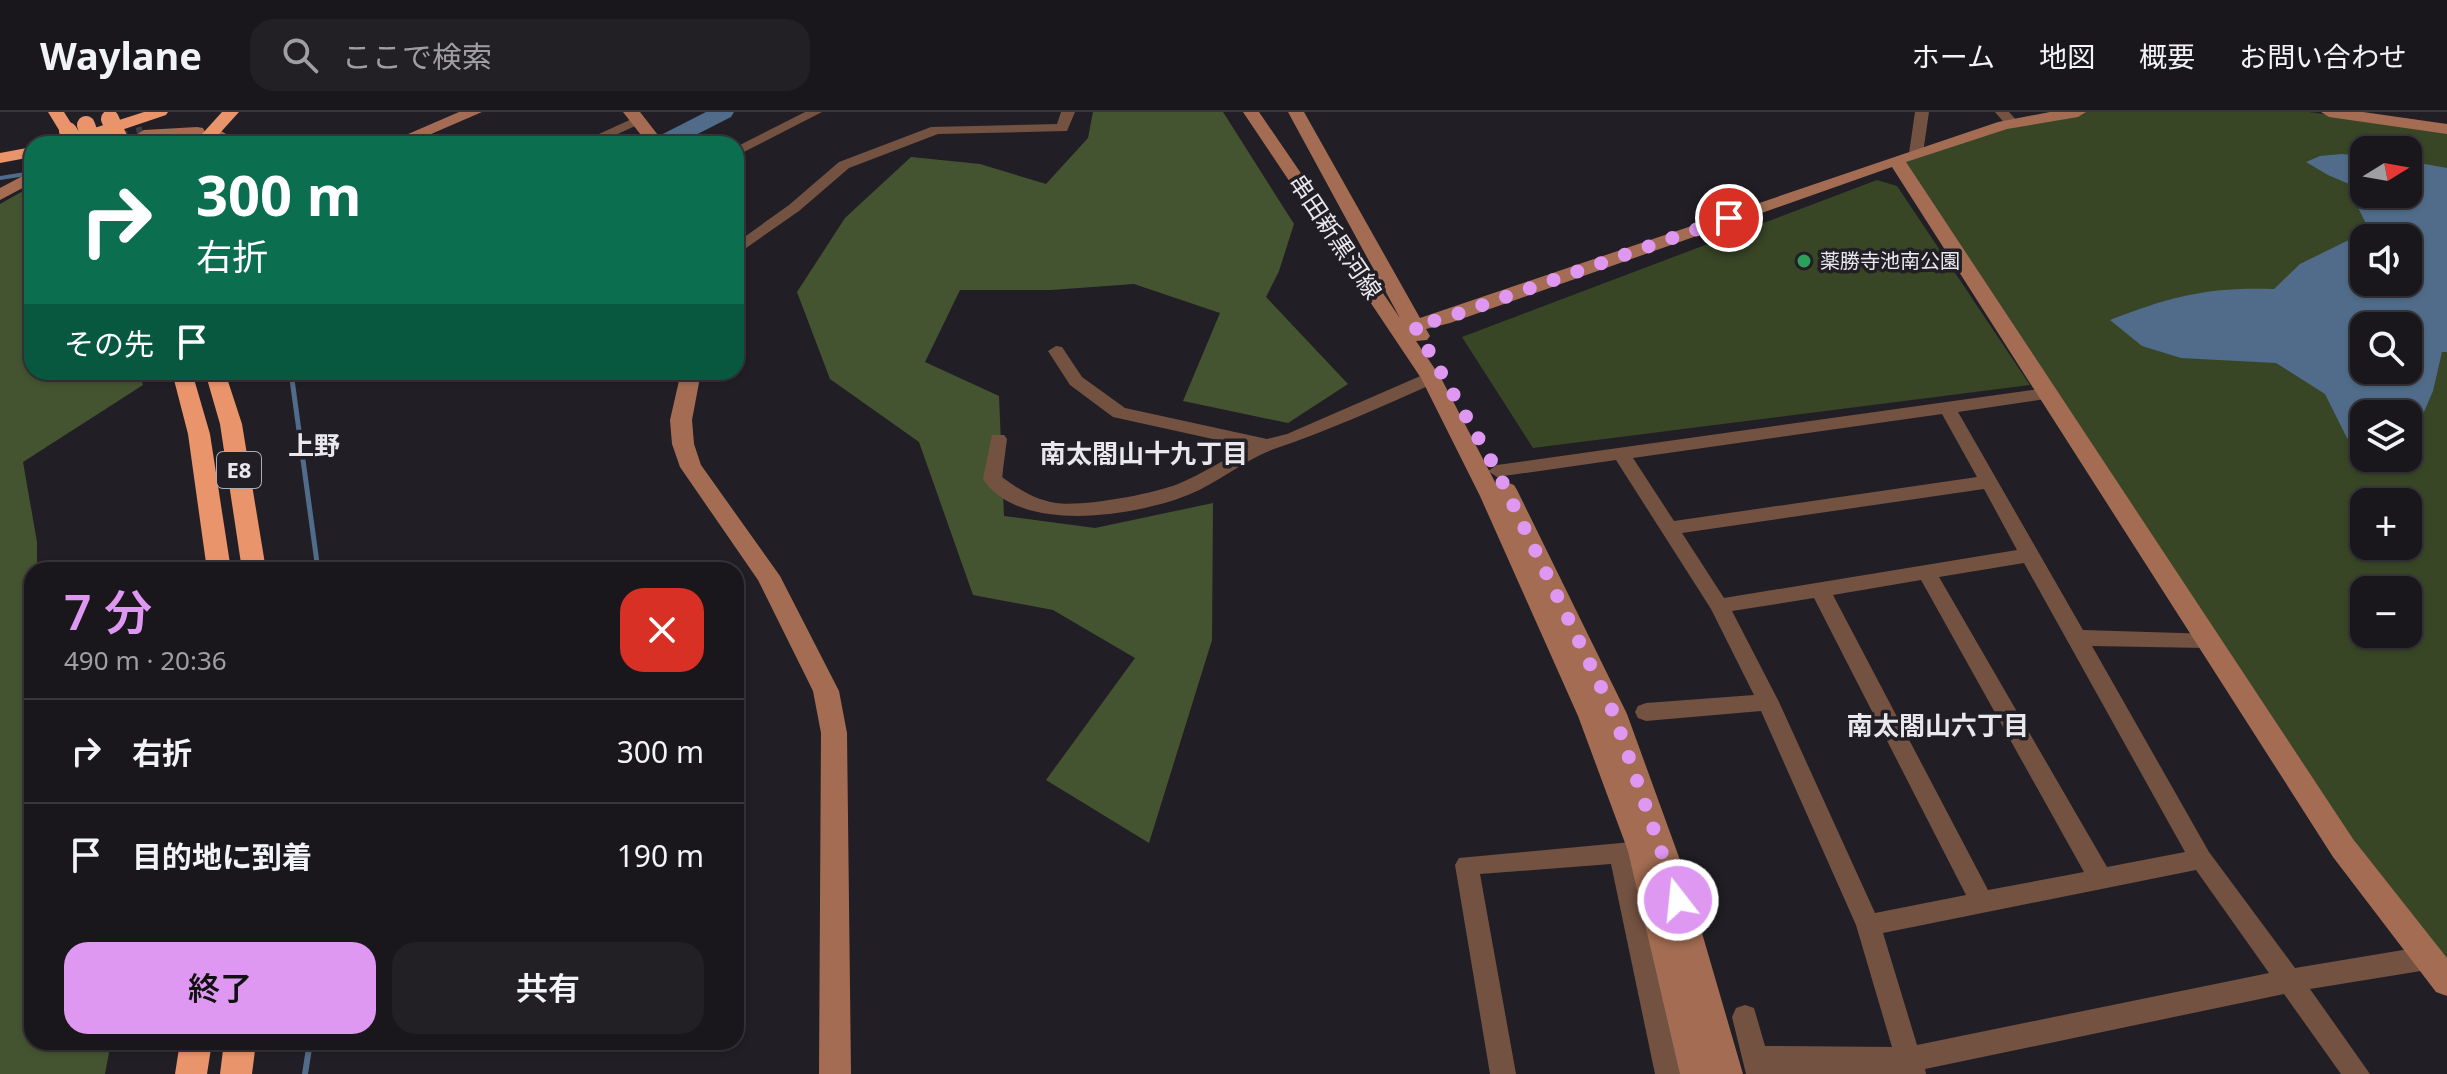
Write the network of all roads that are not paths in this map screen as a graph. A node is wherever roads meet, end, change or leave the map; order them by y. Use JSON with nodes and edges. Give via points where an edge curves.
{"nodes":[{"id":1,"x":56,"y":112,"type":"edge"},
{"id":2,"x":160,"y":112,"type":"edge"},
{"id":3,"x":177,"y":112,"type":"edge"},
{"id":4,"x":231,"y":112,"type":"edge"},
{"id":5,"x":474,"y":112,"type":"edge"},
{"id":6,"x":815,"y":112,"type":"edge"},
{"id":7,"x":1068,"y":112,"type":"edge"},
{"id":8,"x":1251,"y":112,"type":"edge"},
{"id":9,"x":1296,"y":112,"type":"edge"},
{"id":10,"x":1922,"y":112,"type":"edge"},
{"id":11,"x":2071,"y":112,"type":"edge"},
{"id":12,"x":2078,"y":112,"type":"edge"},
{"id":13,"x":2329,"y":112,"type":"edge"},
{"id":14,"x":109,"y":115,"type":"edge"},
{"id":15,"x":635,"y":116,"type":"edge"},
{"id":16,"x":2007,"y":118,"type":"edge"},
{"id":17,"x":2447,"y":129,"type":"edge"},
{"id":18,"x":144,"y":135,"type":"tunnel mouth"},
{"id":19,"x":67,"y":136,"type":"edge"},
{"id":20,"x":82,"y":136,"type":"edge"},
{"id":21,"x":112,"y":136,"type":"edge"},
{"id":22,"x":118,"y":136,"type":"edge"},
{"id":23,"x":162,"y":136,"type":"edge"},
{"id":24,"x":201,"y":136,"type":"edge"},
{"id":25,"x":413,"y":136,"type":"edge"},
{"id":26,"x":599,"y":136,"type":"edge"},
{"id":27,"x":651,"y":136,"type":"edge"},
{"id":28,"x":744,"y":148,"type":"edge"},
{"id":29,"x":24,"y":154,"type":"edge"},
{"id":30,"x":1906,"y":156,"type":"junction"},
{"id":31,"x":0,"y":158,"type":"edge"},
{"id":32,"x":24,"y":160,"type":"edge"},
{"id":33,"x":0,"y":165,"type":"edge"},
{"id":34,"x":24,"y":181,"type":"edge"},
{"id":35,"x":0,"y":195,"type":"edge"},
{"id":36,"x":744,"y":244,"type":"edge"},
{"id":37,"x":1406,"y":327,"type":"junction"},
{"id":38,"x":1056,"y":351,"type":"dead end"},
{"id":39,"x":1431,"y":378,"type":"junction"},
{"id":40,"x":184,"y":380,"type":"edge"},
{"id":41,"x":217,"y":380,"type":"edge"},
{"id":42,"x":223,"y":380,"type":"edge"},
{"id":43,"x":689,"y":380,"type":"edge"},
{"id":44,"x":2046,"y":394,"type":"junction"},
{"id":45,"x":1948,"y":409,"type":"junction"},
{"id":46,"x":231,"y":424,"type":"junction"},
{"id":47,"x":998,"y":439,"type":"dead end"},
{"id":48,"x":1267,"y":445,"type":"junction"},
{"id":49,"x":1620,"y":452,"type":"junction"},
{"id":50,"x":1497,"y":471,"type":"junction"},
{"id":51,"x":1987,"y":482,"type":"junction"},
{"id":52,"x":1669,"y":528,"type":"junction"},
{"id":53,"x":2029,"y":555,"type":"junction"},
{"id":54,"x":218,"y":562,"type":"edge"},
{"id":55,"x":253,"y":562,"type":"edge"},
{"id":56,"x":1927,"y":574,"type":"junction"},
{"id":57,"x":1821,"y":591,"type":"junction"},
{"id":58,"x":1719,"y":606,"type":"junction"},
{"id":59,"x":2075,"y":638,"type":"junction"},
{"id":60,"x":2206,"y":640,"type":"junction"},
{"id":61,"x":1768,"y":702,"type":"junction"},
{"id":62,"x":1646,"y":712,"type":"dead end"},
{"id":63,"x":1631,"y":852,"type":"junction"},
{"id":64,"x":2201,"y":859,"type":"junction"},
{"id":65,"x":2100,"y":878,"type":"junction"},
{"id":66,"x":1983,"y":904,"type":"junction"},
{"id":67,"x":1868,"y":925,"type":"junction"},
{"id":68,"x":2427,"y":958,"type":"junction"},
{"id":69,"x":2287,"y":981,"type":"junction"},
{"id":70,"x":2447,"y":982,"type":"edge"},
{"id":71,"x":1745,"y":1017,"type":"dead end"},
{"id":72,"x":195,"y":1050,"type":"edge"},
{"id":73,"x":239,"y":1050,"type":"edge"},
{"id":74,"x":1757,"y":1066,"type":"edge"},
{"id":75,"x":1911,"y":1067,"type":"edge"},
{"id":76,"x":191,"y":1074,"type":"edge"},
{"id":77,"x":236,"y":1074,"type":"edge"},
{"id":78,"x":835,"y":1074,"type":"edge"},
{"id":79,"x":1503,"y":1074,"type":"edge"},
{"id":80,"x":1668,"y":1074,"type":"edge"},
{"id":81,"x":1696,"y":1074,"type":"edge"},
{"id":82,"x":1727,"y":1074,"type":"edge"},
{"id":83,"x":2357,"y":1074,"type":"edge"}],
"edges":[{"from":1,"to":19,"type":"highway"},
{"from":2,"to":20,"type":"highway"},
{"from":3,"to":21,"type":"highway"},
{"from":4,"to":24,"type":"highway"},
{"from":5,"to":25,"type":"street"},
{"from":6,"to":28,"type":"street"},
{"from":7,"to":36,"type":"street","via":[[1062,128],[949,127],[844,165]]},
{"from":8,"to":37,"type":"street","name":"串田新黒河線"},
{"from":9,"to":37,"type":"street","name":"串田新黒河線"},
{"from":10,"to":30,"type":"street"},
{"from":11,"to":12,"type":"street"},
{"from":11,"to":16,"type":"street"},
{"from":13,"to":17,"type":"street"},
{"from":14,"to":22,"type":"highway","bridge":true},
{"from":15,"to":26,"type":"street"},
{"from":15,"to":27,"type":"street"},
{"from":16,"to":30,"type":"street"},
{"from":18,"to":23,"type":"street"},
{"from":29,"to":31,"type":"highway"},
{"from":30,"to":37,"type":"street","via":[[1443,319]]},
{"from":30,"to":44,"type":"street"},
{"from":32,"to":33,"type":"highway"},
{"from":34,"to":35,"type":"street"},
{"from":37,"to":39,"type":"street","name":"串田新黒河線"},
{"from":37,"to":50,"type":"street","name":"串田新黒河線"},
{"from":38,"to":48,"type":"street","via":[[1076,381],[1119,413]]},
{"from":39,"to":48,"type":"street"},
{"from":39,"to":63,"type":"street","name":"串田新黒河線","via":[[1591,716]]},
{"from":40,"to":54,"type":"highway","number":"E8","via":[[199,434]]},
{"from":41,"to":46,"type":"highway","number":"E8"},
{"from":42,"to":46,"type":"highway"},
{"from":43,"to":78,"type":"street","via":[[681,420],[691,467],[768,576],[826,691],[834,733]]},
{"from":44,"to":45,"type":"street"},
{"from":44,"to":60,"type":"street"},
{"from":45,"to":49,"type":"street"},
{"from":45,"to":51,"type":"street"},
{"from":46,"to":55,"type":"highway","number":"E8"},
{"from":47,"to":48,"type":"street","via":[[992,479],[1015,497],[1055,510],[1182,490]]},
{"from":49,"to":50,"type":"street"},
{"from":49,"to":52,"type":"street"},
{"from":50,"to":82,"type":"street","name":"串田新黒河線","via":[[1614,714],[1670,871]]},
{"from":51,"to":52,"type":"street"},
{"from":51,"to":53,"type":"street"},
{"from":52,"to":58,"type":"street"},
{"from":53,"to":56,"type":"street"},
{"from":53,"to":59,"type":"street"},
{"from":56,"to":57,"type":"street"},
{"from":56,"to":65,"type":"street"},
{"from":57,"to":58,"type":"street"},
{"from":57,"to":66,"type":"street"},
{"from":58,"to":61,"type":"street"},
{"from":59,"to":60,"type":"street"},
{"from":59,"to":64,"type":"street"},
{"from":60,"to":68,"type":"street","via":[[2343,848]]},
{"from":61,"to":62,"type":"street"},
{"from":61,"to":67,"type":"street"},
{"from":63,"to":79,"type":"street","via":[[1467,865]]},
{"from":63,"to":80,"type":"street"},
{"from":63,"to":81,"type":"street","name":"串田新黒河線"},
{"from":64,"to":65,"type":"street"},
{"from":64,"to":69,"type":"street"},
{"from":65,"to":66,"type":"street"},
{"from":66,"to":67,"type":"street"},
{"from":67,"to":75,"type":"street"},
{"from":68,"to":69,"type":"street"},
{"from":68,"to":70,"type":"street"},
{"from":69,"to":75,"type":"street"},
{"from":69,"to":83,"type":"street"},
{"from":71,"to":74,"type":"street"},
{"from":72,"to":76,"type":"highway"},
{"from":73,"to":77,"type":"highway"},
{"from":74,"to":75,"type":"street"}]}
